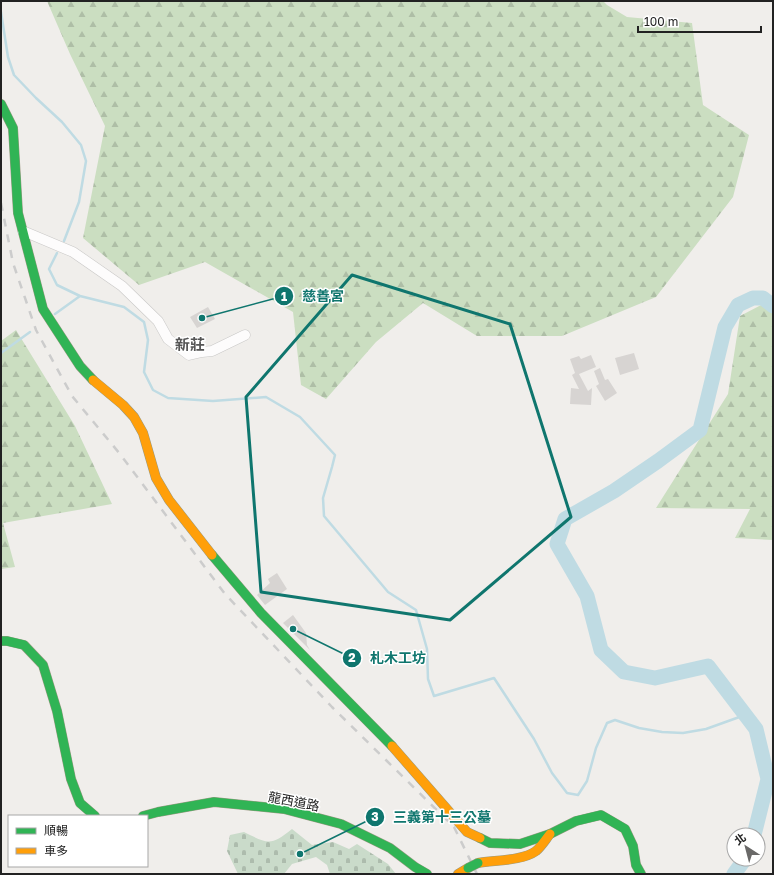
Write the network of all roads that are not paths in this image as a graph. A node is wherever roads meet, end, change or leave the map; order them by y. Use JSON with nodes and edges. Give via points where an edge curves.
{"nodes":[{"id":1,"x":1,"y":104,"type":"edge"},
{"id":2,"x":23,"y":231,"type":"junction"},
{"id":3,"x":244,"y":335,"type":"dead end"},
{"id":4,"x":1,"y":640,"type":"edge"},
{"id":5,"x":94,"y":815,"type":"edge"},
{"id":6,"x":147,"y":815,"type":"edge"},
{"id":7,"x":550,"y":834,"type":"junction"},
{"id":8,"x":427,"y":874,"type":"edge"},
{"id":9,"x":458,"y":874,"type":"edge"},
{"id":10,"x":641,"y":874,"type":"edge"}],
"edges":[{"from":1,"to":2,"type":"street","via":[[13,128],[18,214]]},
{"from":2,"to":3,"type":"street","via":[[73,252],[122,286],[158,321],[168,339],[189,355],[212,351]]},
{"from":2,"to":7,"type":"street","via":[[43,309],[80,366],[96,384],[134,417],[144,433],[156,478],[169,500],[261,613],[385,738],[467,832],[490,843],[520,844]]},
{"from":4,"to":5,"type":"street","via":[[24,645],[43,665],[57,711],[71,779],[80,803]]},
{"from":6,"to":8,"type":"street","name":"龍西道路","via":[[214,802],[284,809],[341,824],[390,848]]},
{"from":7,"to":9,"type":"street","bridge":true,"via":[[536,851],[514,860],[478,863]]},
{"from":7,"to":10,"type":"street","via":[[576,821],[601,815],[625,829]]}]}
